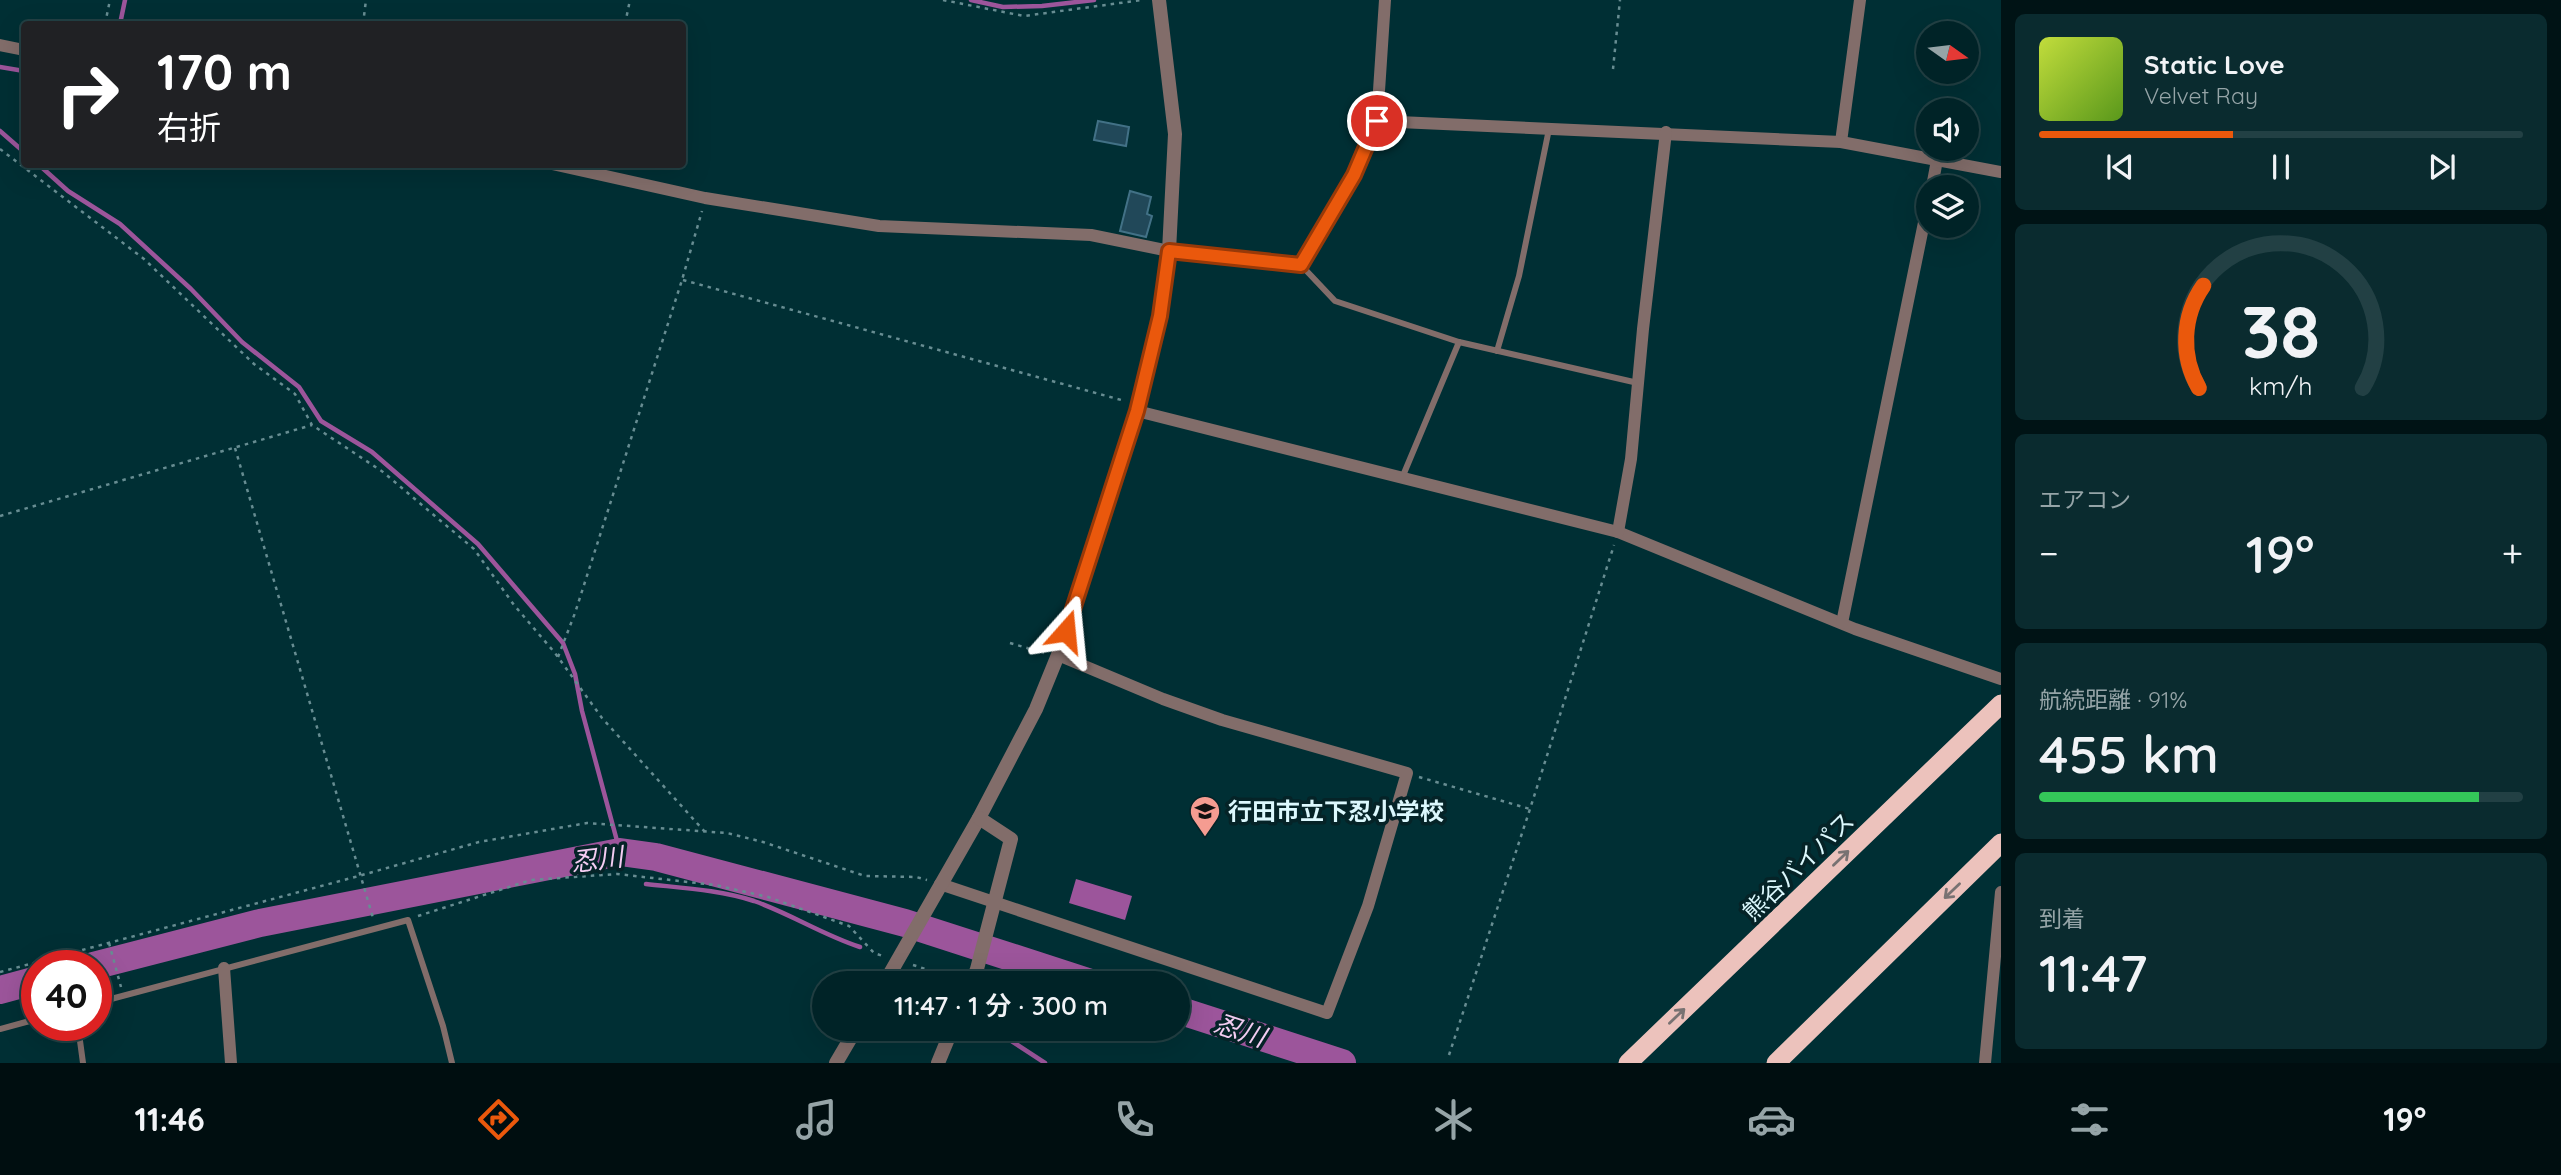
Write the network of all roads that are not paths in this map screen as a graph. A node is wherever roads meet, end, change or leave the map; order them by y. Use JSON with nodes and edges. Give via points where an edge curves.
{"nodes":[{"id":1,"x":1159,"y":0,"type":"edge"},
{"id":2,"x":1385,"y":0,"type":"edge"},
{"id":3,"x":1860,"y":0,"type":"edge"},
{"id":4,"x":0,"y":45,"type":"edge"},
{"id":5,"x":21,"y":49,"type":"edge"},
{"id":6,"x":1377,"y":121,"type":"junction"},
{"id":7,"x":1549,"y":129,"type":"junction"},
{"id":8,"x":1666,"y":132,"type":"junction"},
{"id":9,"x":1841,"y":142,"type":"junction"},
{"id":10,"x":1916,"y":156,"type":"edge"},
{"id":11,"x":1942,"y":161,"type":"edge"},
{"id":12,"x":594,"y":169,"type":"edge"},
{"id":13,"x":2001,"y":172,"type":"edge"},
{"id":14,"x":1921,"y":238,"type":"edge"},
{"id":15,"x":1169,"y":251,"type":"junction"},
{"id":16,"x":1301,"y":265,"type":"junction"},
{"id":17,"x":1460,"y":342,"type":"junction"},
{"id":18,"x":1497,"y":351,"type":"junction"},
{"id":19,"x":1638,"y":383,"type":"junction"},
{"id":20,"x":1138,"y":408,"type":"junction"},
{"id":21,"x":1402,"y":478,"type":"junction"},
{"id":22,"x":1618,"y":532,"type":"junction"},
{"id":23,"x":1842,"y":623,"type":"junction"},
{"id":24,"x":1051,"y":654,"type":"junction"},
{"id":25,"x":2001,"y":680,"type":"edge"},
{"id":26,"x":2001,"y":704,"type":"edge"},
{"id":27,"x":979,"y":818,"type":"junction"},
{"id":28,"x":2001,"y":843,"type":"edge"},
{"id":29,"x":940,"y":884,"type":"junction"},
{"id":30,"x":2001,"y":892,"type":"edge"},
{"id":31,"x":993,"y":907,"type":"junction"},
{"id":32,"x":225,"y":968,"type":"junction"},
{"id":33,"x":892,"y":971,"type":"edge"},
{"id":34,"x":976,"y":971,"type":"edge"},
{"id":35,"x":112,"y":999,"type":"edge"},
{"id":36,"x":21,"y":1023,"type":"edge"},
{"id":37,"x":0,"y":1029,"type":"edge"},
{"id":38,"x":80,"y":1041,"type":"edge"},
{"id":39,"x":849,"y":1041,"type":"edge"},
{"id":40,"x":947,"y":1041,"type":"edge"},
{"id":41,"x":83,"y":1063,"type":"edge"},
{"id":42,"x":231,"y":1063,"type":"edge"},
{"id":43,"x":452,"y":1063,"type":"edge"},
{"id":44,"x":836,"y":1063,"type":"edge"},
{"id":45,"x":938,"y":1063,"type":"edge"},
{"id":46,"x":1628,"y":1063,"type":"edge"},
{"id":47,"x":1776,"y":1063,"type":"edge"},
{"id":48,"x":1985,"y":1063,"type":"edge"}],
"edges":[{"from":1,"to":15,"type":"street","via":[[1175,134]]},
{"from":2,"to":6,"type":"street"},
{"from":3,"to":9,"type":"street"},
{"from":4,"to":5,"type":"street"},
{"from":6,"to":7,"type":"street"},
{"from":6,"to":16,"type":"street","via":[[1354,175]]},
{"from":7,"to":8,"type":"street"},
{"from":7,"to":18,"type":"lane","via":[[1519,276]]},
{"from":8,"to":9,"type":"street"},
{"from":8,"to":19,"type":"street"},
{"from":9,"to":10,"type":"street"},
{"from":11,"to":13,"type":"street"},
{"from":12,"to":15,"type":"street","via":[[705,198],[879,226],[1091,235]]},
{"from":14,"to":23,"type":"street"},
{"from":15,"to":16,"type":"street"},
{"from":15,"to":20,"type":"street","via":[[1160,316]]},
{"from":16,"to":17,"type":"lane","via":[[1335,301]]},
{"from":17,"to":18,"type":"lane"},
{"from":17,"to":21,"type":"lane"},
{"from":18,"to":19,"type":"lane"},
{"from":19,"to":22,"type":"street"},
{"from":20,"to":21,"type":"street"},
{"from":20,"to":24,"type":"street"},
{"from":21,"to":22,"type":"street"},
{"from":22,"to":23,"type":"street"},
{"from":23,"to":25,"type":"street"},
{"from":24,"to":27,"type":"street","via":[[1036,709]]},
{"from":24,"to":31,"type":"street","via":[[1222,720],[1407,774],[1368,906],[1327,1013]]},
{"from":46,"to":26,"type":"highway","name":"熊谷バイパス","one_way":true},
{"from":27,"to":29,"type":"street"},
{"from":27,"to":31,"type":"street","via":[[1011,839]]},
{"from":28,"to":47,"type":"highway","one_way":true},
{"from":29,"to":31,"type":"street"},
{"from":29,"to":33,"type":"street"},
{"from":30,"to":48,"type":"street"},
{"from":31,"to":34,"type":"street"},
{"from":32,"to":35,"type":"lane"},
{"from":32,"to":42,"type":"street"},
{"from":32,"to":43,"type":"lane","via":[[408,920]]},
{"from":36,"to":37,"type":"lane"},
{"from":38,"to":41,"type":"lane"},
{"from":39,"to":44,"type":"street"},
{"from":40,"to":45,"type":"street"}]}
